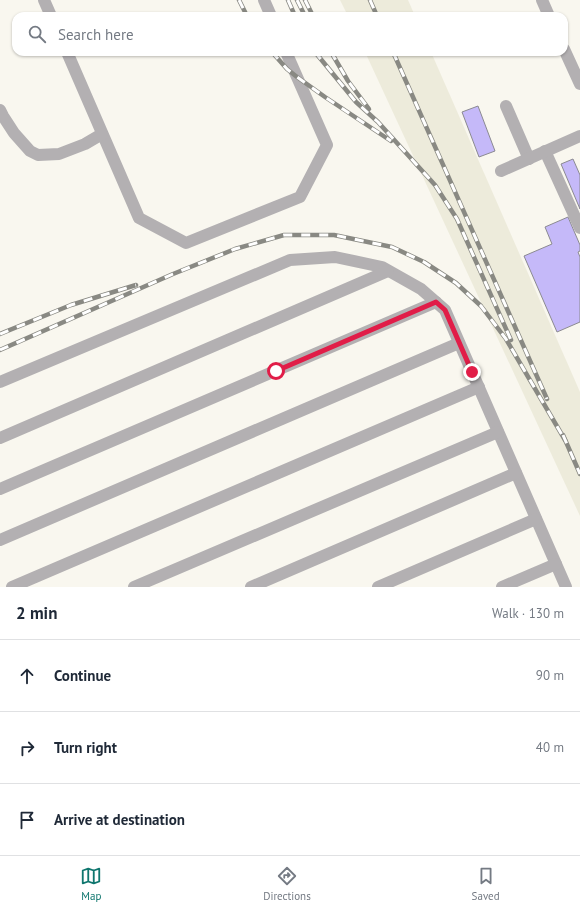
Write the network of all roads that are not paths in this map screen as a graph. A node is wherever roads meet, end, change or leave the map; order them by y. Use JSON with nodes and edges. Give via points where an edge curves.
{"nodes":[{"id":1,"x":44,"y":0,"type":"edge"},
{"id":2,"x":264,"y":0,"type":"edge"},
{"id":3,"x":542,"y":0,"type":"edge"},
{"id":4,"x":49,"y":12,"type":"edge"},
{"id":5,"x":269,"y":12,"type":"edge"},
{"id":6,"x":547,"y":12,"type":"edge"},
{"id":7,"x":69,"y":56,"type":"edge"},
{"id":8,"x":288,"y":56,"type":"edge"},
{"id":9,"x":567,"y":56,"type":"edge"},
{"id":10,"x":579,"y":81,"type":"edge"},
{"id":11,"x":506,"y":106,"type":"dead end"},
{"id":12,"x":0,"y":110,"type":"edge"},
{"id":13,"x":102,"y":134,"type":"junction"},
{"id":14,"x":580,"y":136,"type":"edge"},
{"id":15,"x":545,"y":151,"type":"junction"},
{"id":16,"x":529,"y":159,"type":"junction"},
{"id":17,"x":501,"y":171,"type":"dead end"},
{"id":18,"x":580,"y":228,"type":"edge"},
{"id":19,"x":388,"y":271,"type":"junction"},
{"id":20,"x":436,"y":302,"type":"junction"},
{"id":21,"x":459,"y":343,"type":"junction"},
{"id":22,"x":0,"y":382,"type":"edge"},
{"id":23,"x":479,"y":387,"type":"junction"},
{"id":24,"x":498,"y":432,"type":"junction"},
{"id":25,"x":0,"y":438,"type":"edge"},
{"id":26,"x":516,"y":473,"type":"junction"},
{"id":27,"x":0,"y":489,"type":"edge"},
{"id":28,"x":536,"y":519,"type":"junction"},
{"id":29,"x":0,"y":540,"type":"edge"},
{"id":30,"x":556,"y":564,"type":"junction"},
{"id":31,"x":12,"y":587,"type":"edge"},
{"id":32,"x":134,"y":587,"type":"edge"},
{"id":33,"x":251,"y":587,"type":"edge"},
{"id":34,"x":378,"y":587,"type":"edge"},
{"id":35,"x":502,"y":587,"type":"edge"},
{"id":36,"x":566,"y":587,"type":"edge"}],
"edges":[{"from":1,"to":4,"type":"street"},
{"from":2,"to":5,"type":"street"},
{"from":3,"to":6,"type":"street"},
{"from":7,"to":13,"type":"street"},
{"from":8,"to":13,"type":"street","via":[[327,145],[300,197],[186,243],[139,218]]},
{"from":9,"to":10,"type":"street"},
{"from":11,"to":16,"type":"street"},
{"from":12,"to":13,"type":"street","via":[[14,133],[30,151],[38,155],[59,154]]},
{"from":14,"to":15,"type":"street"},
{"from":15,"to":16,"type":"street"},
{"from":15,"to":18,"type":"street"},
{"from":16,"to":17,"type":"street"},
{"from":19,"to":20,"type":"street","via":[[421,289]]},
{"from":19,"to":22,"type":"street","via":[[335,257],[290,260]]},
{"from":19,"to":25,"type":"street"},
{"from":20,"to":21,"type":"street","via":[[445,310]]},
{"from":20,"to":27,"type":"street"},
{"from":21,"to":23,"type":"street"},
{"from":21,"to":29,"type":"street"},
{"from":23,"to":24,"type":"street"},
{"from":23,"to":31,"type":"street"},
{"from":24,"to":26,"type":"street"},
{"from":24,"to":32,"type":"street"},
{"from":26,"to":28,"type":"street"},
{"from":26,"to":33,"type":"street"},
{"from":28,"to":30,"type":"street"},
{"from":28,"to":34,"type":"street"},
{"from":30,"to":35,"type":"street"},
{"from":30,"to":36,"type":"street"}]}
